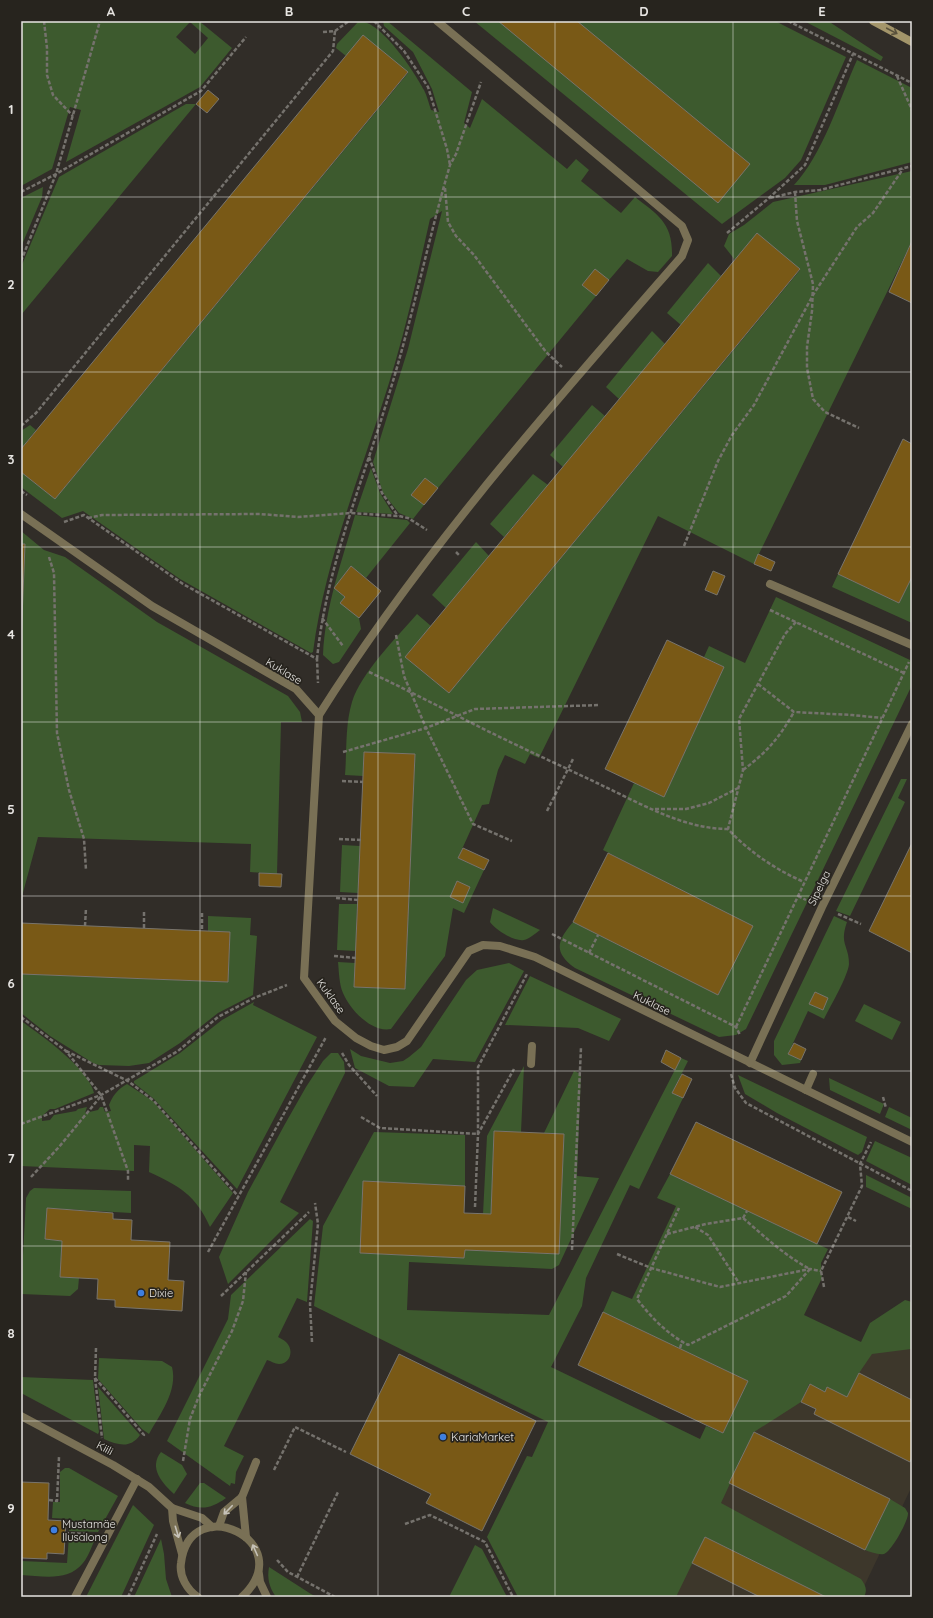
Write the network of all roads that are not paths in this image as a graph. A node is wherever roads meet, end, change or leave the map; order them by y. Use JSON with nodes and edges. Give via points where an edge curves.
{"nodes":[{"id":1,"x":437,"y":21,"type":"edge"},
{"id":2,"x":873,"y":21,"type":"edge"},
{"id":3,"x":912,"y":42,"type":"edge"},
{"id":4,"x":21,"y":514,"type":"edge"},
{"id":5,"x":770,"y":584,"type":"dead end"},
{"id":6,"x":912,"y":645,"type":"edge"},
{"id":7,"x":319,"y":715,"type":"junction"},
{"id":8,"x":912,"y":724,"type":"edge"},
{"id":9,"x":532,"y":1046,"type":"dead end"},
{"id":10,"x":750,"y":1063,"type":"junction"},
{"id":11,"x":532,"y":1064,"type":"dead end"},
{"id":12,"x":812,"y":1074,"type":"dead end"},
{"id":13,"x":806,"y":1090,"type":"junction"},
{"id":14,"x":912,"y":1142,"type":"edge"},
{"id":15,"x":21,"y":1416,"type":"edge"},
{"id":16,"x":256,"y":1462,"type":"dead end"},
{"id":17,"x":137,"y":1479,"type":"junction"},
{"id":18,"x":242,"y":1497,"type":"junction"},
{"id":19,"x":172,"y":1508,"type":"junction"},
{"id":20,"x":215,"y":1526,"type":"junction"},
{"id":21,"x":246,"y":1537,"type":"junction"},
{"id":22,"x":182,"y":1556,"type":"junction"},
{"id":23,"x":258,"y":1571,"type":"junction"},
{"id":24,"x":187,"y":1586,"type":"junction"},
{"id":25,"x":75,"y":1597,"type":"edge"},
{"id":26,"x":189,"y":1597,"type":"edge"},
{"id":27,"x":198,"y":1597,"type":"edge"},
{"id":28,"x":242,"y":1597,"type":"edge"},
{"id":29,"x":267,"y":1597,"type":"edge"}],
"edges":[{"from":1,"to":7,"type":"street","via":[[682,226],[688,240],[682,256],[575,378],[442,540],[359,651]]},
{"from":2,"to":3,"type":"main road","one_way":true},
{"from":4,"to":7,"type":"street","name":"Kuklase","via":[[152,606],[296,689]]},
{"from":5,"to":6,"type":"street"},
{"from":7,"to":10,"type":"street","name":"Kuklase","via":[[304,978],[335,1021],[356,1038],[384,1050],[407,1041],[469,951],[483,945],[500,946],[535,957]]},
{"from":8,"to":10,"type":"street","name":"Sipelga","via":[[822,907]]},
{"from":9,"to":11,"type":"street"},
{"from":10,"to":13,"type":"street","name":"Kuklase"},
{"from":12,"to":13,"type":"street"},
{"from":13,"to":14,"type":"street","name":"Kuklase"},
{"from":15,"to":17,"type":"street","name":"Kiili"},
{"from":16,"to":18,"type":"street"},
{"from":17,"to":19,"type":"street","name":"Kiili"},
{"from":17,"to":25,"type":"street"},
{"from":18,"to":20,"type":"street","one_way":true,"via":[[224,1512]]},
{"from":18,"to":21,"type":"street"},
{"from":19,"to":20,"type":"street","via":[[202,1518]]},
{"from":19,"to":22,"type":"street","one_way":true},
{"from":20,"to":21,"type":"street","via":[[229,1527]]},
{"from":20,"to":22,"type":"street","via":[[202,1530],[193,1537],[186,1545]]},
{"from":23,"to":21,"type":"street","one_way":true,"via":[[258,1558]]},
{"from":22,"to":24,"type":"street","via":[[180,1566]]},
{"from":23,"to":28,"type":"street","via":[[255,1581]]},
{"from":23,"to":29,"type":"street"},
{"from":24,"to":26,"type":"street"},
{"from":24,"to":27,"type":"street"}]}
